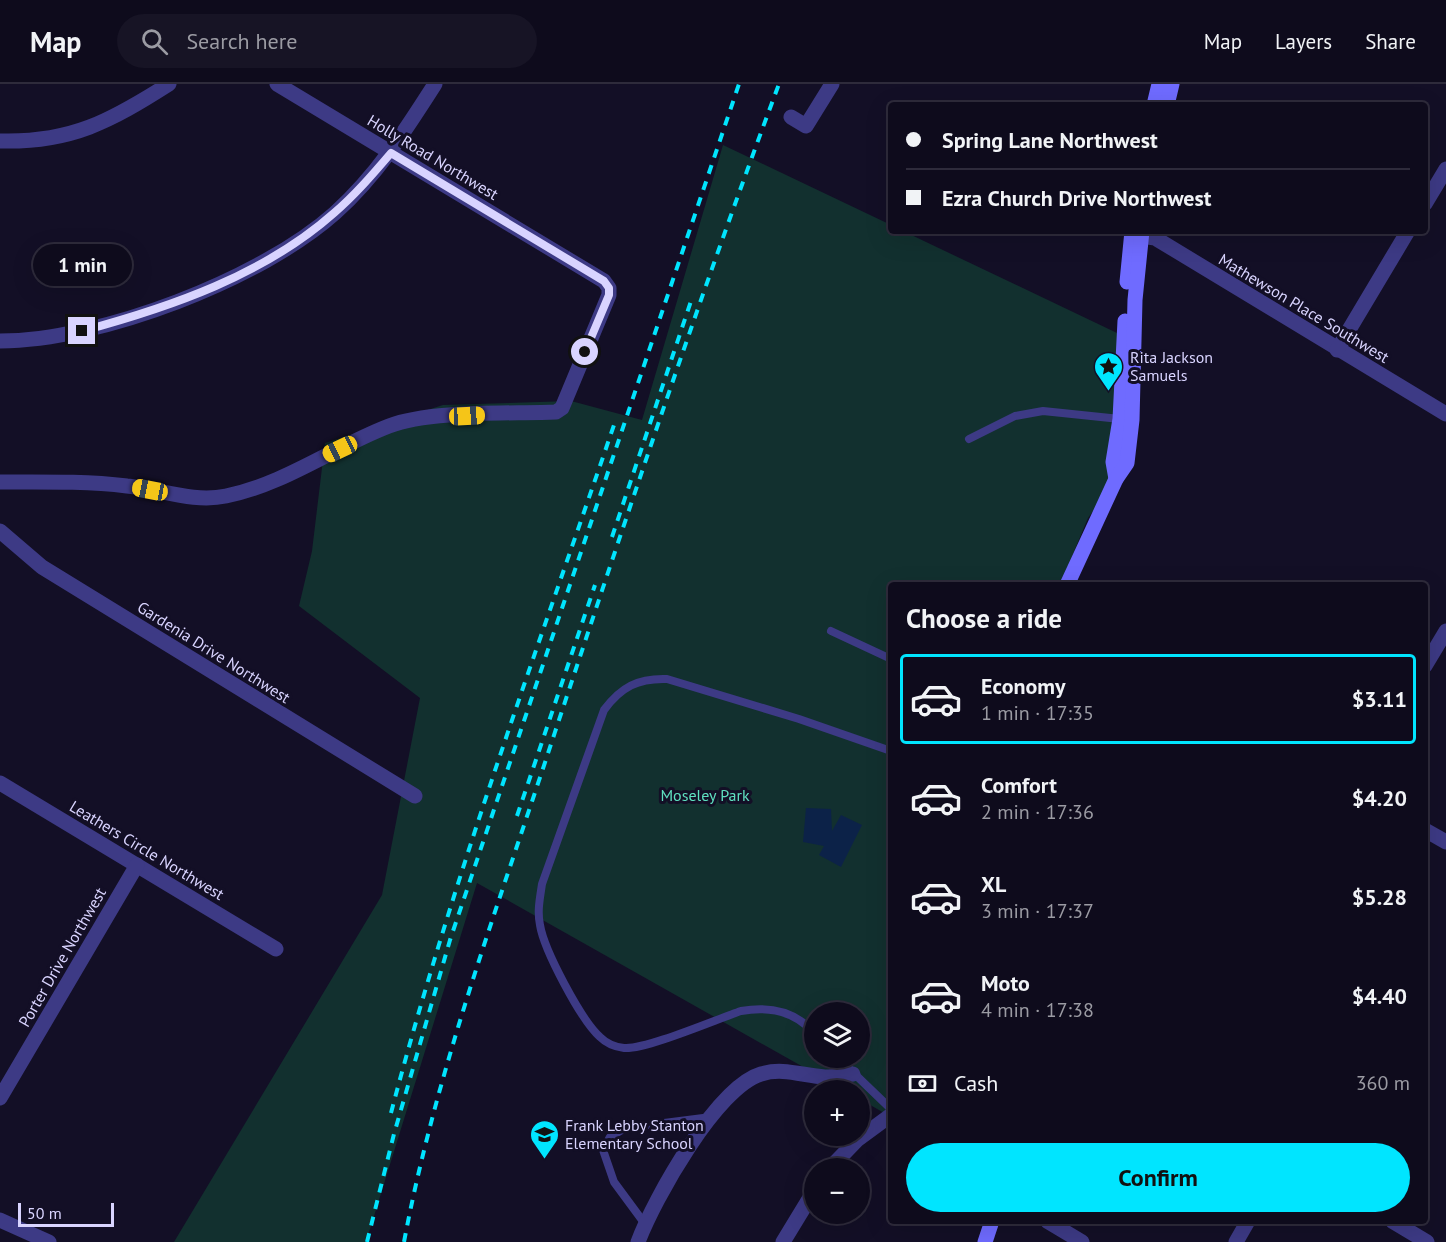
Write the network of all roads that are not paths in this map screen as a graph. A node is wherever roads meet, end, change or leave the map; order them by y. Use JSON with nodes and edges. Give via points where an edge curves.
{"nodes":[{"id":1,"x":169,"y":84,"type":"edge"},
{"id":2,"x":277,"y":84,"type":"edge"},
{"id":3,"x":435,"y":84,"type":"edge"},
{"id":4,"x":831,"y":84,"type":"edge"},
{"id":5,"x":1159,"y":84,"type":"edge"},
{"id":6,"x":1172,"y":84,"type":"edge"},
{"id":7,"x":1155,"y":102,"type":"edge"},
{"id":8,"x":1168,"y":102,"type":"edge"},
{"id":9,"x":791,"y":117,"type":"dead end"},
{"id":10,"x":0,"y":141,"type":"edge"},
{"id":11,"x":391,"y":153,"type":"junction"},
{"id":12,"x":1446,"y":169,"type":"edge"},
{"id":13,"x":1428,"y":199,"type":"edge"},
{"id":14,"x":1138,"y":234,"type":"edge"},
{"id":15,"x":1138,"y":234,"type":"edge"},
{"id":16,"x":1141,"y":234,"type":"edge"},
{"id":17,"x":1406,"y":234,"type":"edge"},
{"id":18,"x":0,"y":341,"type":"edge"},
{"id":19,"x":1337,"y":350,"type":"junction"},
{"id":20,"x":1446,"y":414,"type":"edge"},
{"id":21,"x":1120,"y":419,"type":"junction"},
{"id":22,"x":969,"y":439,"type":"dead end"},
{"id":23,"x":1116,"y":479,"type":"junction"},
{"id":24,"x":0,"y":482,"type":"edge"},
{"id":25,"x":0,"y":531,"type":"edge"},
{"id":26,"x":1068,"y":582,"type":"edge"},
{"id":27,"x":831,"y":631,"type":"dead end"},
{"id":28,"x":1446,"y":632,"type":"edge"},
{"id":29,"x":888,"y":658,"type":"edge"},
{"id":30,"x":1428,"y":661,"type":"edge"},
{"id":31,"x":888,"y":751,"type":"edge"},
{"id":32,"x":0,"y":783,"type":"edge"},
{"id":33,"x":415,"y":796,"type":"dead end"},
{"id":34,"x":1428,"y":832,"type":"edge"},
{"id":35,"x":1446,"y":842,"type":"edge"},
{"id":36,"x":136,"y":865,"type":"junction"},
{"id":37,"x":276,"y":949,"type":"dead end"},
{"id":38,"x":804,"y":1025,"type":"edge"},
{"id":39,"x":847,"y":1068,"type":"edge"},
{"id":40,"x":853,"y":1074,"type":"junction"},
{"id":41,"x":0,"y":1098,"type":"edge"},
{"id":42,"x":888,"y":1106,"type":"edge"},
{"id":43,"x":712,"y":1116,"type":"junction"},
{"id":44,"x":888,"y":1117,"type":"edge"},
{"id":45,"x":840,"y":1158,"type":"edge"},
{"id":46,"x":804,"y":1207,"type":"edge"},
{"id":47,"x":0,"y":1220,"type":"edge"},
{"id":48,"x":645,"y":1224,"type":"junction"},
{"id":49,"x":991,"y":1224,"type":"edge"},
{"id":50,"x":1052,"y":1224,"type":"edge"},
{"id":51,"x":1246,"y":1224,"type":"edge"},
{"id":52,"x":1397,"y":1224,"type":"edge"},
{"id":53,"x":49,"y":1242,"type":"edge"},
{"id":54,"x":638,"y":1242,"type":"edge"},
{"id":55,"x":783,"y":1242,"type":"edge"},
{"id":56,"x":985,"y":1242,"type":"edge"},
{"id":57,"x":1082,"y":1242,"type":"edge"},
{"id":58,"x":1236,"y":1242,"type":"edge"},
{"id":59,"x":1427,"y":1242,"type":"edge"}],
"edges":[{"from":1,"to":10,"type":"street","via":[[120,116],[91,129],[39,140]]},
{"from":2,"to":11,"type":"street","name":"Holly Road Northwest"},
{"from":3,"to":11,"type":"street"},
{"from":4,"to":9,"type":"street","via":[[806,126]]},
{"from":5,"to":7,"type":"main road"},
{"from":6,"to":8,"type":"main road"},
{"from":11,"to":18,"type":"street","via":[[334,213],[270,260],[211,288],[126,319],[73,333]]},
{"from":11,"to":24,"type":"street","name":"Holly Road Northwest","via":[[604,281],[609,288],[562,408],[556,412],[423,418],[390,425],[264,485],[225,497],[189,497],[89,482]]},
{"from":12,"to":13,"type":"street"},
{"from":14,"to":21,"type":"main road"},
{"from":15,"to":23,"type":"main road","via":[[1132,420],[1126,463]]},
{"from":16,"to":19,"type":"street","name":"Mathewson Place Southwest","via":[[1155,238]]},
{"from":17,"to":19,"type":"street"},
{"from":19,"to":20,"type":"street","name":"Mathewson Place Southwest"},
{"from":21,"to":22,"type":"lane","via":[[1036,412],[1015,416]]},
{"from":21,"to":23,"type":"main road","via":[[1113,462]]},
{"from":23,"to":26,"type":"main road"},
{"from":25,"to":33,"type":"street","name":"Gardenia Drive Northwest","via":[[42,567]]},
{"from":27,"to":29,"type":"lane"},
{"from":28,"to":30,"type":"street"},
{"from":31,"to":38,"type":"lane","via":[[667,679],[630,684],[604,710],[542,884],[538,907],[546,944],[593,1029],[611,1044],[634,1048],[757,1008],[792,1015]]},
{"from":32,"to":36,"type":"street","name":"Leathers Circle Northwest"},
{"from":34,"to":35,"type":"street"},
{"from":36,"to":37,"type":"street","name":"Leathers Circle Northwest"},
{"from":36,"to":41,"type":"street","name":"Porter Drive Northwest"},
{"from":39,"to":40,"type":"lane"},
{"from":40,"to":42,"type":"lane"},
{"from":40,"to":43,"type":"street","via":[[760,1074],[735,1089]]},
{"from":43,"to":48,"type":"street"},
{"from":43,"to":48,"type":"lane","via":[[625,1128],[610,1137],[603,1150],[614,1182]]},
{"from":44,"to":45,"type":"street"},
{"from":46,"to":55,"type":"street"},
{"from":47,"to":53,"type":"street"},
{"from":48,"to":54,"type":"street"},
{"from":49,"to":56,"type":"main road"},
{"from":50,"to":57,"type":"street"},
{"from":51,"to":58,"type":"street"},
{"from":52,"to":59,"type":"street"}]}
